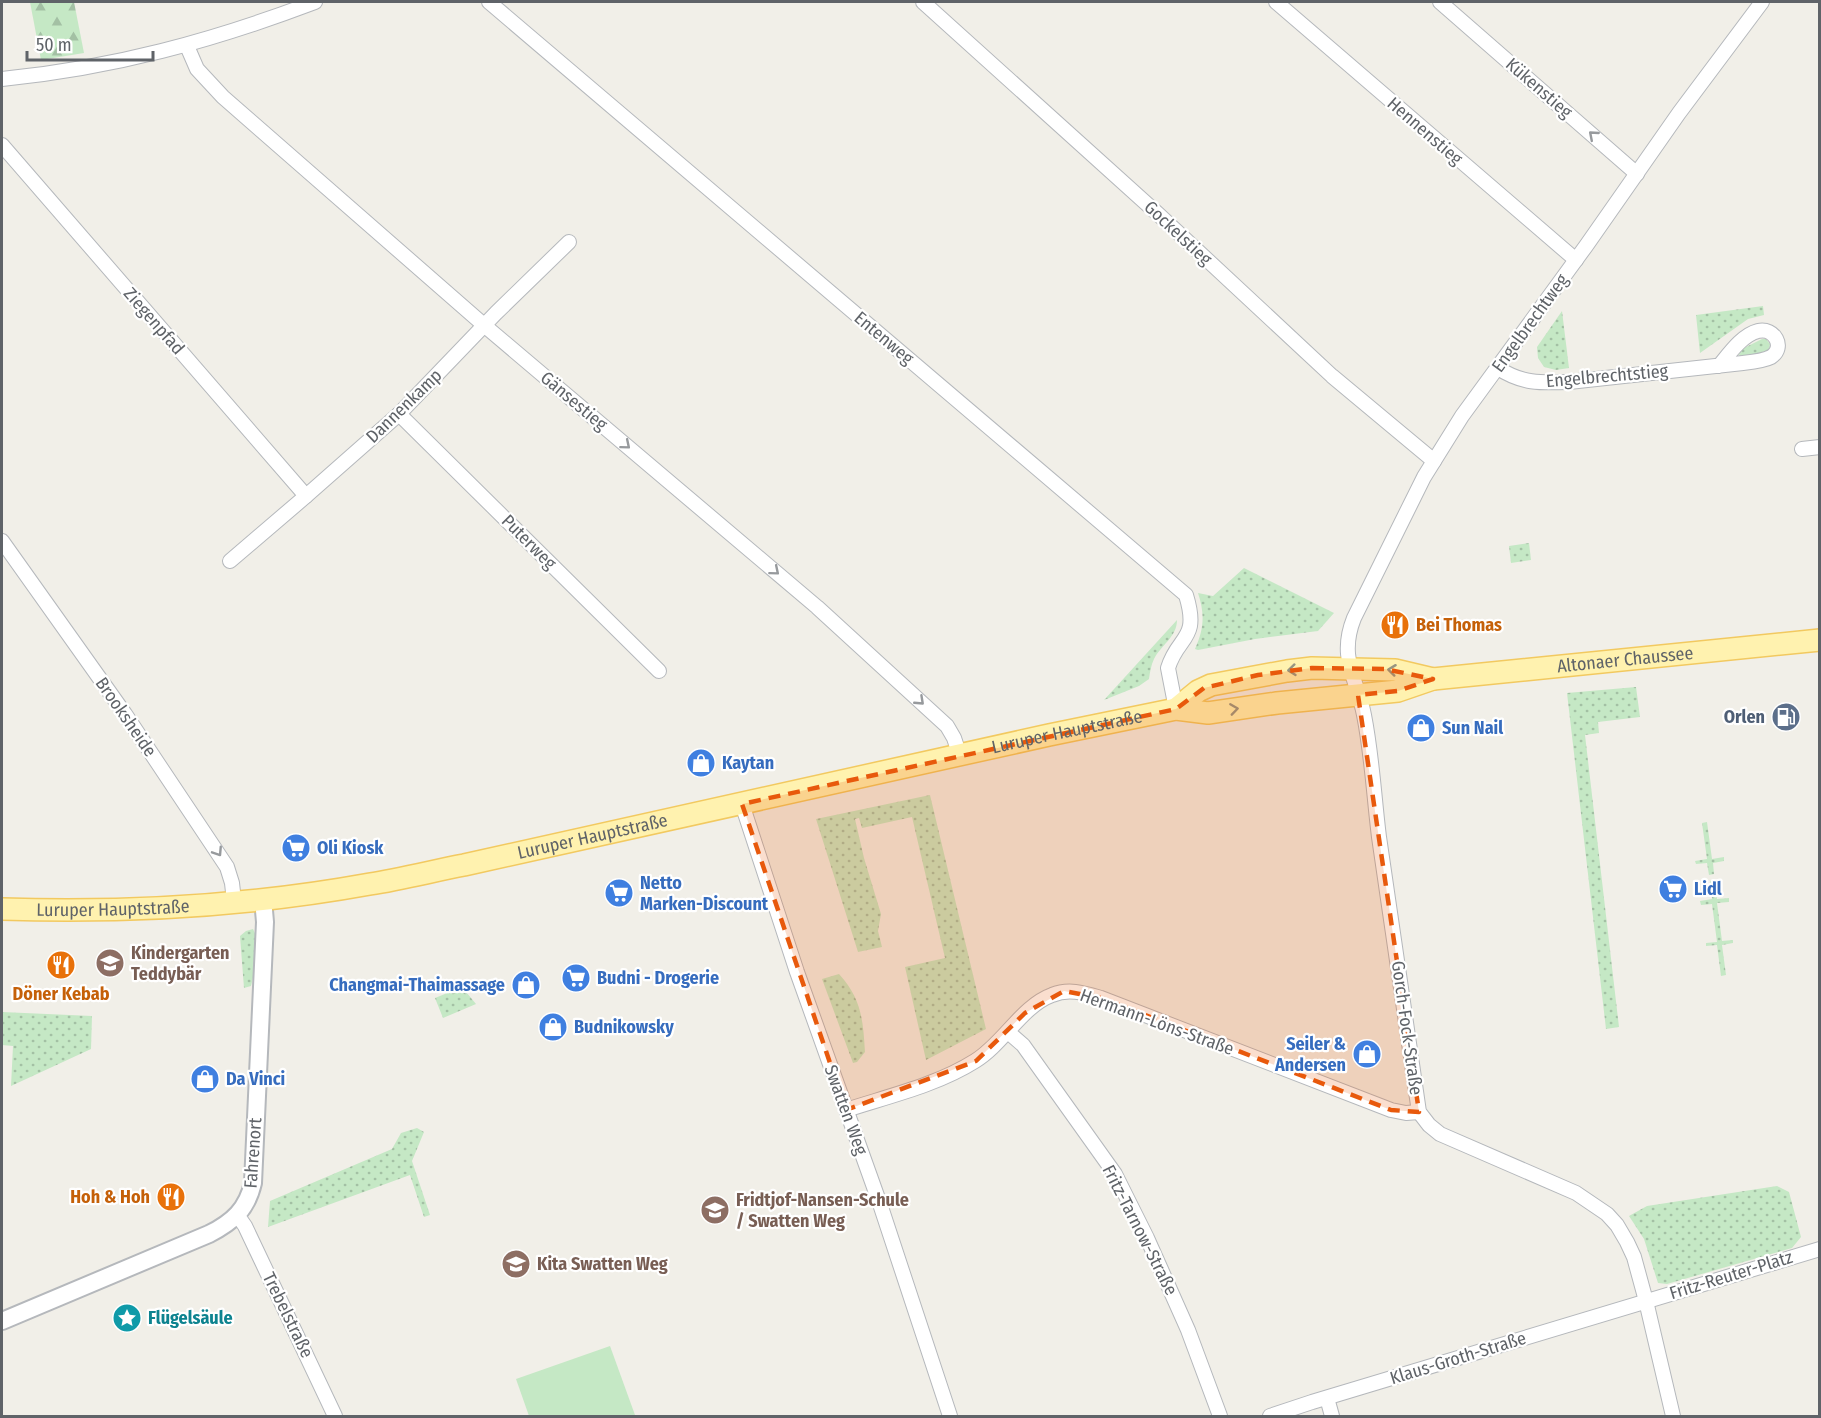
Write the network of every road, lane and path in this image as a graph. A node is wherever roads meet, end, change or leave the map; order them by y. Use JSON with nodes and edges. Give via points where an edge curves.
{"nodes":[{"id":1,"x":315,"y":2,"type":"edge"},
{"id":2,"x":489,"y":2,"type":"edge"},
{"id":3,"x":924,"y":2,"type":"edge"},
{"id":4,"x":1276,"y":2,"type":"edge"},
{"id":5,"x":1440,"y":2,"type":"edge"},
{"id":6,"x":1762,"y":2,"type":"edge"},
{"id":7,"x":187,"y":46,"type":"junction"},
{"id":8,"x":2,"y":79,"type":"edge"},
{"id":9,"x":2,"y":146,"type":"edge"},
{"id":10,"x":1637,"y":174,"type":"junction"},
{"id":11,"x":569,"y":242,"type":"dead end"},
{"id":12,"x":1575,"y":260,"type":"junction"},
{"id":13,"x":485,"y":326,"type":"junction"},
{"id":14,"x":1719,"y":366,"type":"dead end"},
{"id":15,"x":1498,"y":368,"type":"junction"},
{"id":16,"x":399,"y":414,"type":"junction"},
{"id":17,"x":1820,"y":447,"type":"edge"},
{"id":18,"x":1802,"y":449,"type":"dead end"},
{"id":19,"x":1434,"y":461,"type":"junction"},
{"id":20,"x":306,"y":496,"type":"junction"},
{"id":21,"x":2,"y":541,"type":"edge"},
{"id":22,"x":230,"y":561,"type":"dead end"},
{"id":23,"x":1820,"y":640,"type":"edge"},
{"id":24,"x":1350,"y":669,"type":"junction"},
{"id":25,"x":659,"y":671,"type":"dead end"},
{"id":26,"x":1433,"y":680,"type":"junction"},
{"id":27,"x":1358,"y":695,"type":"junction"},
{"id":28,"x":1176,"y":710,"type":"junction"},
{"id":29,"x":960,"y":756,"type":"junction"},
{"id":30,"x":742,"y":804,"type":"junction"},
{"id":31,"x":263,"y":899,"type":"junction"},
{"id":32,"x":234,"y":901,"type":"junction"},
{"id":33,"x":2,"y":909,"type":"edge"},
{"id":34,"x":1008,"y":1032,"type":"junction"},
{"id":35,"x":846,"y":1110,"type":"junction"},
{"id":36,"x":1419,"y":1112,"type":"junction"},
{"id":37,"x":237,"y":1216,"type":"junction"},
{"id":38,"x":1818,"y":1249,"type":"edge"},
{"id":39,"x":1646,"y":1301,"type":"junction"},
{"id":40,"x":2,"y":1321,"type":"edge"},
{"id":41,"x":1327,"y":1398,"type":"junction"},
{"id":42,"x":335,"y":1416,"type":"edge"},
{"id":43,"x":950,"y":1416,"type":"edge"},
{"id":44,"x":1220,"y":1416,"type":"edge"},
{"id":45,"x":1270,"y":1416,"type":"edge"},
{"id":46,"x":1332,"y":1416,"type":"edge"},
{"id":47,"x":1673,"y":1416,"type":"edge"}],
"edges":[{"from":1,"to":7,"type":"street"},
{"from":2,"to":28,"type":"street","name":"Entenweg","via":[[1186,596],[1190,632],[1168,668]]},
{"from":3,"to":19,"type":"street","name":"Gockelstieg","via":[[1332,376]]},
{"from":4,"to":12,"type":"street","name":"Hennenstieg"},
{"from":10,"to":5,"type":"street","name":"Kükenstieg","one_way":true},
{"from":6,"to":10,"type":"street","name":"Engelbrechtweg"},
{"from":7,"to":8,"type":"street","via":[[91,67]]},
{"from":7,"to":13,"type":"street","name":"Gänsestieg","via":[[196,69],[223,97]]},
{"from":9,"to":20,"type":"street","name":"Ziegenpfad"},
{"from":10,"to":12,"type":"street","name":"Engelbrechtweg"},
{"from":11,"to":13,"type":"street","name":"Dannenkamp"},
{"from":12,"to":15,"type":"street","name":"Engelbrechtweg"},
{"from":13,"to":16,"type":"street","name":"Dannenkamp"},
{"from":13,"to":29,"type":"street","name":"Gänsestieg","one_way":true,"via":[[817,607],[947,726]]},
{"from":14,"to":15,"type":"street","name":"Engelbrechtstieg","via":[[1543,383],[1520,380]]},
{"from":15,"to":19,"type":"street","name":"Engelbrechtweg"},
{"from":16,"to":20,"type":"street","name":"Dannenkamp"},
{"from":16,"to":25,"type":"street","name":"Puterweg"},
{"from":17,"to":18,"type":"street"},
{"from":19,"to":24,"type":"street","name":"Engelbrechtweg","via":[[1354,618],[1347,646]]},
{"from":20,"to":22,"type":"street","name":"Dannenkamp"},
{"from":21,"to":32,"type":"street","name":"Brooksheide","one_way":true,"via":[[227,867]]},
{"from":23,"to":26,"type":"main road","name":"Altonaer Chaussee"},
{"from":26,"to":24,"type":"main road","name":"Altonaer Chaussee","one_way":true,"via":[[1395,670]]},
{"from":24,"to":27,"type":"street","name":"Gorch-Fock-Straße"},
{"from":24,"to":28,"type":"main road","name":"Luruper Hauptstraße","one_way":true,"via":[[1287,671],[1232,680],[1204,688]]},
{"from":26,"to":27,"type":"main road","name":"Altonaer Chaussee","via":[[1398,691]]},
{"from":28,"to":27,"type":"main road","name":"Luruper Hauptstraße","one_way":true,"via":[[1208,712]]},
{"from":27,"to":36,"type":"street","name":"Gorch-Fock-Straße","via":[[1364,714]]},
{"from":28,"to":29,"type":"main road","name":"Luruper Hauptstraße"},
{"from":29,"to":30,"type":"main road","name":"Luruper Hauptstraße"},
{"from":30,"to":31,"type":"main road","name":"Luruper Hauptstraße","via":[[370,884]]},
{"from":30,"to":35,"type":"street","name":"Swatten Weg"},
{"from":31,"to":32,"type":"main road","name":"Luruper Hauptstraße"},
{"from":31,"to":37,"type":"street","name":"Fahrenort","via":[[253,1183]]},
{"from":32,"to":33,"type":"main road","name":"Luruper Hauptstraße","via":[[158,909]]},
{"from":34,"to":35,"type":"street","name":"Hermann-Löns-Straße","via":[[976,1060],[950,1074]]},
{"from":34,"to":36,"type":"street","name":"Hermann-Löns-Straße","via":[[1025,1013],[1049,996],[1080,992],[1391,1110]]},
{"from":34,"to":44,"type":"street","name":"Fritz-Tarnow-Straße","via":[[1023,1045],[1115,1174],[1188,1330]]},
{"from":35,"to":43,"type":"street","name":"Swatten Weg"},
{"from":36,"to":39,"type":"street","name":"Gorch-Fock-Straße","via":[[1449,1140],[1576,1193],[1600,1209],[1627,1242]]},
{"from":37,"to":40,"type":"street","name":"Fahrenort","via":[[209,1234]]},
{"from":37,"to":42,"type":"street","name":"Trebelstraße"},
{"from":38,"to":39,"type":"street","name":"Fritz-Reuter-Platz"},
{"from":39,"to":41,"type":"street","name":"Klaus-Groth-Straße"},
{"from":39,"to":47,"type":"street","name":"Gorch-Fock-Straße"},
{"from":41,"to":45,"type":"street","name":"Klaus-Groth-Straße"},
{"from":41,"to":46,"type":"street"}]}
